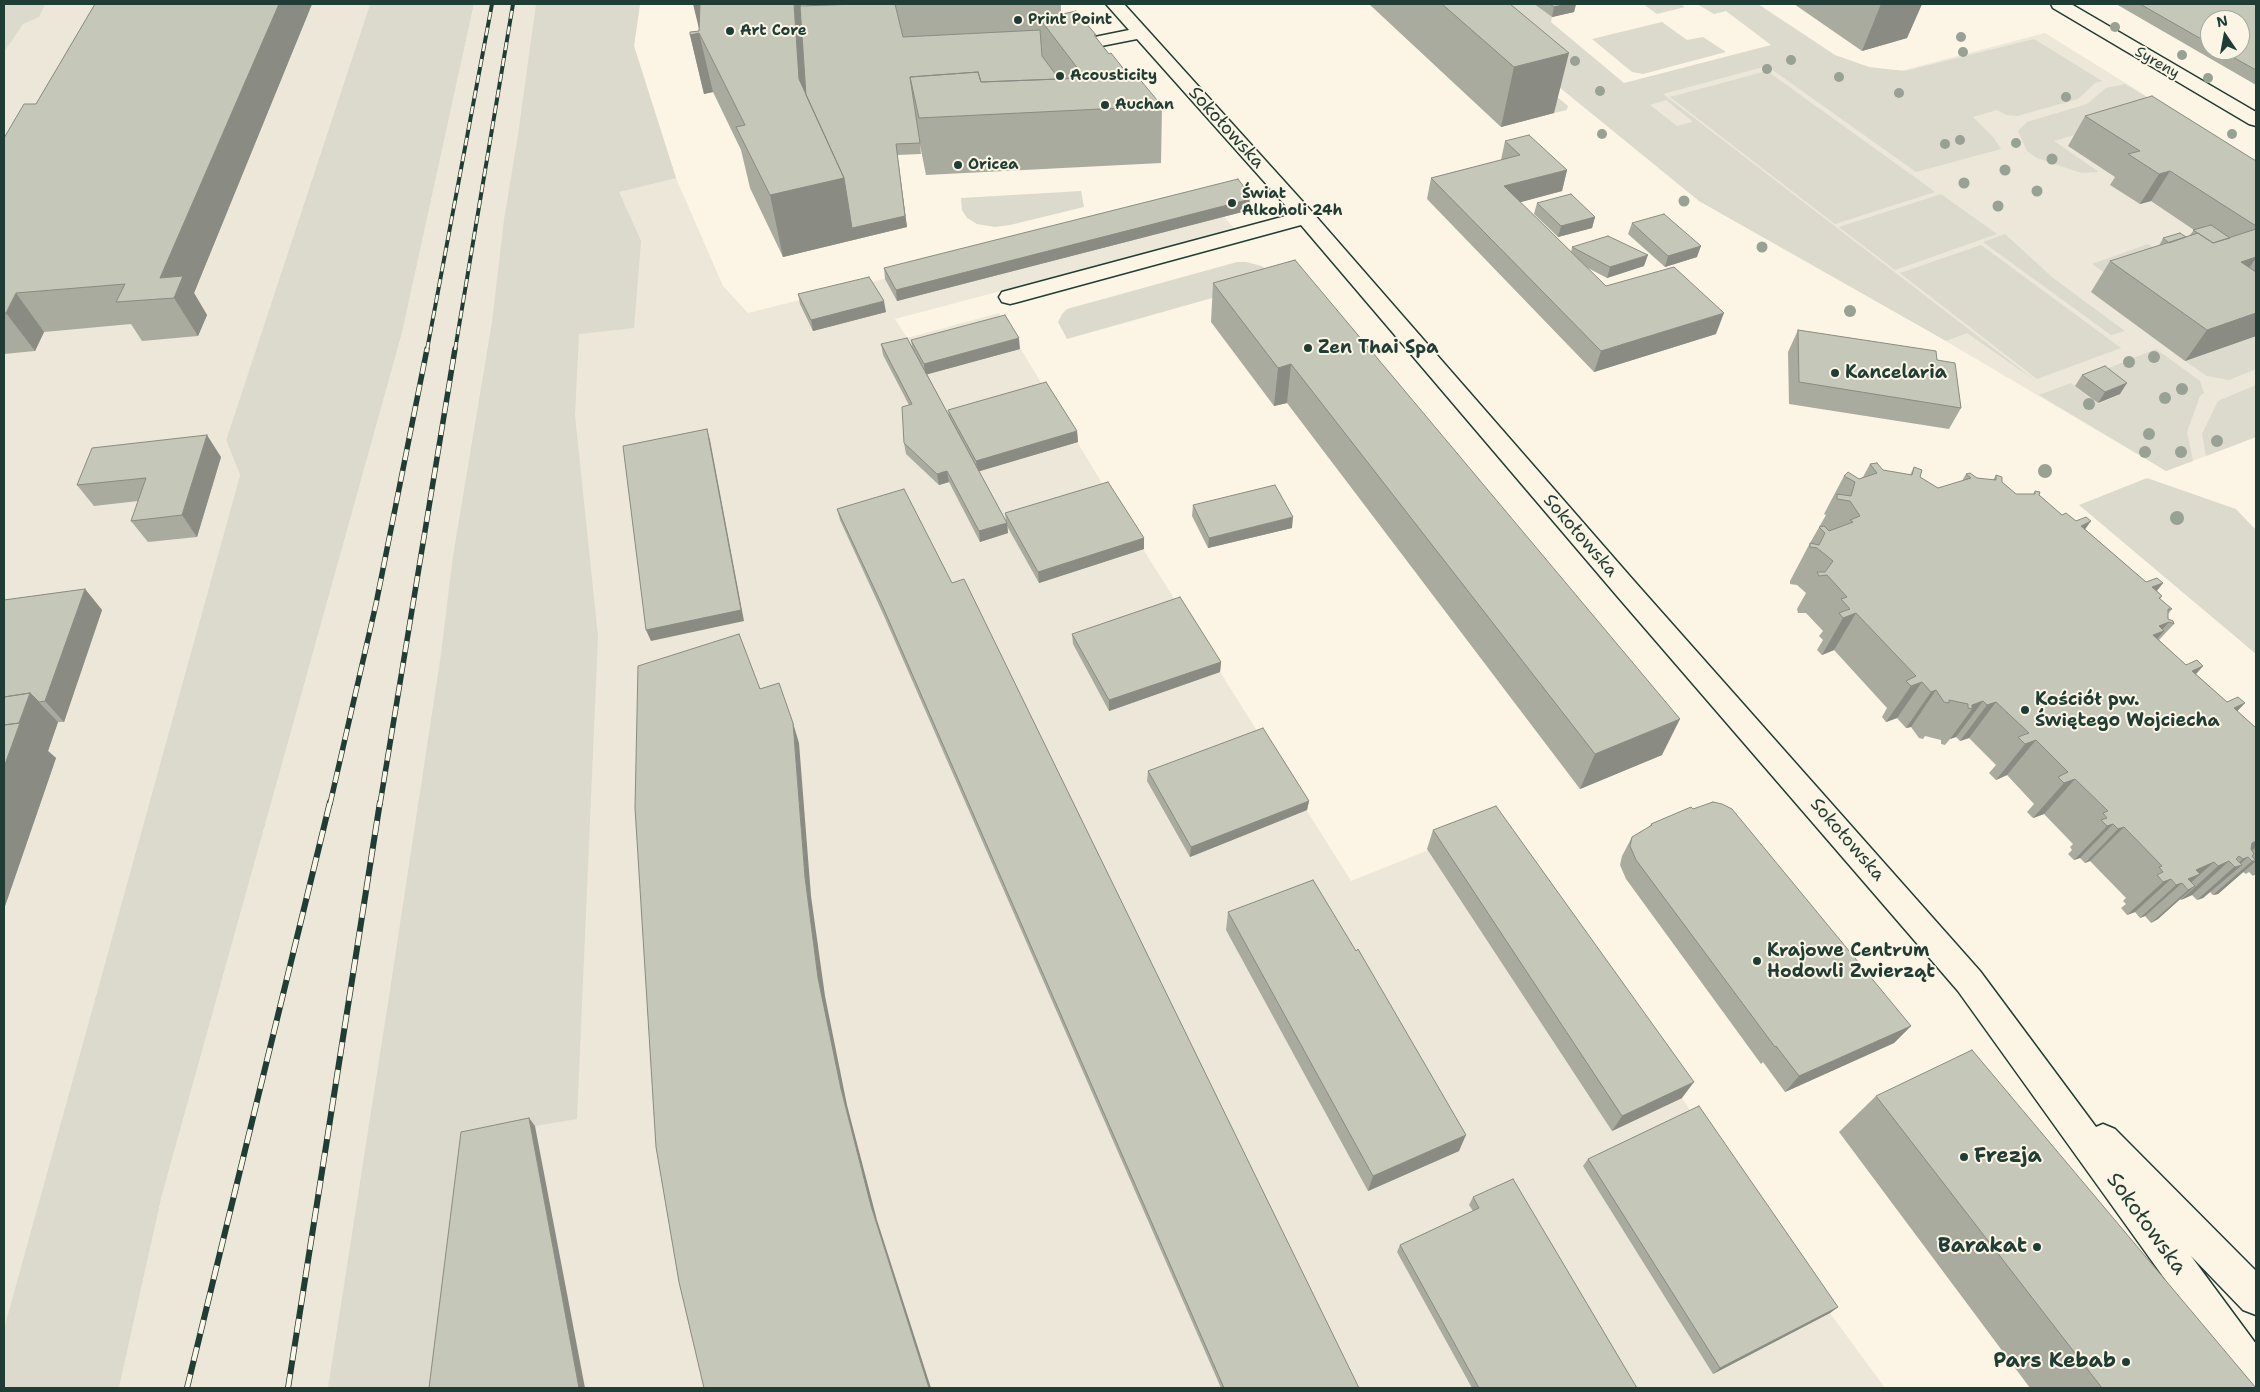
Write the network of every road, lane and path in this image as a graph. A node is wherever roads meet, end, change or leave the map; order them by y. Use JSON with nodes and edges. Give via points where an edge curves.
{"nodes":[{"id":1,"x":1114,"y":4,"type":"edge"},
{"id":2,"x":2059,"y":4,"type":"edge"},
{"id":3,"x":1140,"y":33,"type":"junction"},
{"id":4,"x":1071,"y":48,"type":"edge"},
{"id":5,"x":2256,"y":120,"type":"edge"},
{"id":6,"x":1306,"y":217,"type":"junction"},
{"id":7,"x":1010,"y":298,"type":"dead end"},
{"id":8,"x":2037,"y":1074,"type":"junction"},
{"id":9,"x":2256,"y":1297,"type":"edge"},
{"id":10,"x":2256,"y":1375,"type":"edge"}],
"edges":[{"from":1,"to":3,"type":"street","name":"Sokołowska"},
{"from":2,"to":5,"type":"street","name":"Syreny"},
{"from":3,"to":4,"type":"street"},
{"from":3,"to":6,"type":"street","name":"Sokołowska"},
{"from":6,"to":7,"type":"street"},
{"from":6,"to":8,"type":"street","name":"Sokołowska","via":[[1626,590],[1969,981]]},
{"from":8,"to":9,"type":"street","name":"Sokołowska"},
{"from":8,"to":10,"type":"street","name":"Sokołowska"}]}
